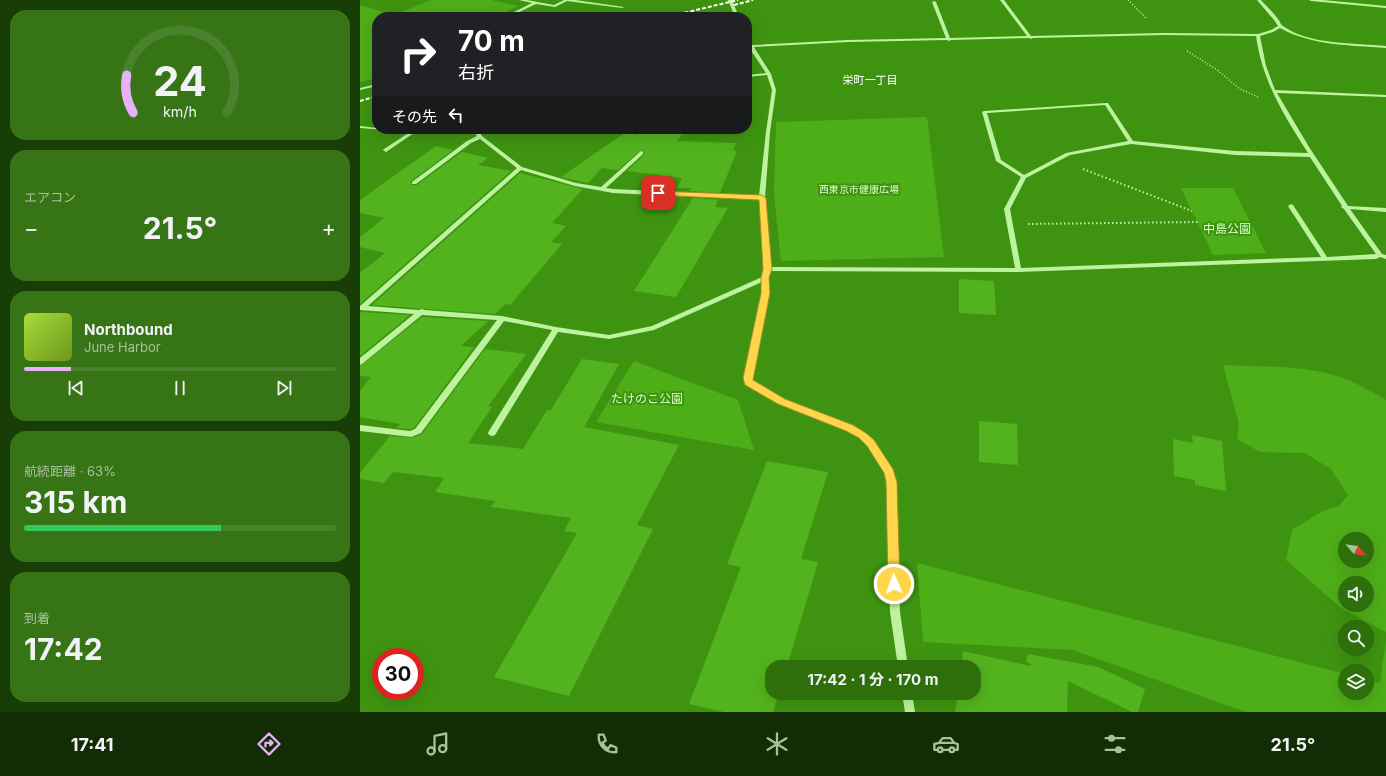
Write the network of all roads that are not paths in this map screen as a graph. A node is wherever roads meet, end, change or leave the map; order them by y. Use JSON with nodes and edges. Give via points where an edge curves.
{"nodes":[{"id":1,"x":521,"y":0,"type":"edge"},
{"id":2,"x":567,"y":0,"type":"edge"},
{"id":3,"x":730,"y":0,"type":"edge"},
{"id":4,"x":1002,"y":0,"type":"edge"},
{"id":5,"x":1259,"y":0,"type":"edge"},
{"id":6,"x":1311,"y":0,"type":"edge"},
{"id":7,"x":934,"y":2,"type":"dead end"},
{"id":8,"x":536,"y":3,"type":"junction"},
{"id":9,"x":622,"y":7,"type":"dead end"},
{"id":10,"x":1386,"y":7,"type":"edge"},
{"id":11,"x":517,"y":12,"type":"edge"},
{"id":12,"x":735,"y":12,"type":"edge"},
{"id":13,"x":1280,"y":26,"type":"junction"},
{"id":14,"x":1258,"y":34,"type":"junction"},
{"id":15,"x":1030,"y":38,"type":"junction"},
{"id":16,"x":948,"y":40,"type":"junction"},
{"id":17,"x":752,"y":43,"type":"edge"},
{"id":18,"x":1386,"y":47,"type":"edge"},
{"id":19,"x":752,"y":49,"type":"edge"},
{"id":20,"x":768,"y":74,"type":"junction"},
{"id":21,"x":752,"y":76,"type":"edge"},
{"id":22,"x":372,"y":86,"type":"edge"},
{"id":23,"x":360,"y":90,"type":"edge"},
{"id":24,"x":1273,"y":91,"type":"junction"},
{"id":25,"x":1386,"y":96,"type":"edge"},
{"id":26,"x":360,"y":127,"type":"edge"},
{"id":27,"x":372,"y":128,"type":"edge"},
{"id":28,"x":410,"y":134,"type":"edge"},
{"id":29,"x":478,"y":134,"type":"edge"},
{"id":30,"x":480,"y":137,"type":"junction"},
{"id":31,"x":1131,"y":142,"type":"junction"},
{"id":32,"x":386,"y":150,"type":"dead end"},
{"id":33,"x":641,"y":153,"type":"dead end"},
{"id":34,"x":1311,"y":155,"type":"junction"},
{"id":35,"x":520,"y":168,"type":"junction"},
{"id":36,"x":1024,"y":177,"type":"junction"},
{"id":37,"x":414,"y":183,"type":"dead end"},
{"id":38,"x":602,"y":189,"type":"junction"},
{"id":39,"x":762,"y":198,"type":"junction"},
{"id":40,"x":1291,"y":206,"type":"dead end"},
{"id":41,"x":1344,"y":207,"type":"junction"},
{"id":42,"x":1386,"y":210,"type":"edge"},
{"id":43,"x":1383,"y":256,"type":"edge"},
{"id":44,"x":1325,"y":258,"type":"junction"},
{"id":45,"x":768,"y":269,"type":"junction"},
{"id":46,"x":1018,"y":270,"type":"junction"},
{"id":47,"x":765,"y":278,"type":"junction"},
{"id":48,"x":362,"y":307,"type":"edge"},
{"id":49,"x":422,"y":312,"type":"junction"},
{"id":50,"x":502,"y":318,"type":"junction"},
{"id":51,"x":556,"y":329,"type":"junction"},
{"id":52,"x":360,"y":362,"type":"edge"},
{"id":53,"x":360,"y":428,"type":"edge"},
{"id":54,"x":492,"y":433,"type":"dead end"},
{"id":55,"x":902,"y":660,"type":"edge"},
{"id":56,"x":908,"y":700,"type":"edge"},
{"id":57,"x":910,"y":712,"type":"edge"}],
"edges":[{"from":1,"to":8,"type":"street"},
{"from":2,"to":8,"type":"street","via":[[555,6]]},
{"from":2,"to":9,"type":"street"},
{"from":3,"to":12,"type":"street"},
{"from":4,"to":15,"type":"street"},
{"from":5,"to":13,"type":"street"},
{"from":6,"to":10,"type":"street"},
{"from":7,"to":16,"type":"street"},
{"from":8,"to":11,"type":"street"},
{"from":13,"to":14,"type":"street"},
{"from":13,"to":18,"type":"street","via":[[1310,40]]},
{"from":14,"to":15,"type":"street"},
{"from":14,"to":24,"type":"street","via":[[1262,64]]},
{"from":15,"to":16,"type":"street"},
{"from":16,"to":17,"type":"street"},
{"from":19,"to":20,"type":"street"},
{"from":20,"to":21,"type":"street"},
{"from":20,"to":39,"type":"street","via":[[774,90]]},
{"from":22,"to":23,"type":"street"},
{"from":24,"to":25,"type":"street"},
{"from":24,"to":34,"type":"street"},
{"from":26,"to":27,"type":"street"},
{"from":28,"to":32,"type":"street"},
{"from":29,"to":30,"type":"street"},
{"from":30,"to":35,"type":"street"},
{"from":30,"to":37,"type":"street","via":[[469,142]]},
{"from":31,"to":34,"type":"street","via":[[1235,153]]},
{"from":31,"to":36,"type":"street","via":[[1068,154]]},
{"from":31,"to":36,"type":"street","via":[[1106,104],[984,112],[999,160]]},
{"from":33,"to":38,"type":"street"},
{"from":34,"to":41,"type":"street"},
{"from":35,"to":38,"type":"street"},
{"from":35,"to":48,"type":"street"},
{"from":36,"to":46,"type":"street","via":[[1007,209]]},
{"from":38,"to":39,"type":"street"},
{"from":39,"to":45,"type":"street"},
{"from":40,"to":44,"type":"street"},
{"from":41,"to":42,"type":"street"},
{"from":41,"to":43,"type":"street"},
{"from":43,"to":44,"type":"street"},
{"from":44,"to":46,"type":"street"},
{"from":45,"to":46,"type":"street"},
{"from":45,"to":47,"type":"street"},
{"from":47,"to":51,"type":"street","via":[[654,328],[609,337]]},
{"from":47,"to":55,"type":"street","via":[[765,293],[749,382],[781,402],[850,428],[863,436],[889,472],[895,612]]},
{"from":48,"to":49,"type":"street"},
{"from":49,"to":50,"type":"street"},
{"from":49,"to":52,"type":"street"},
{"from":50,"to":51,"type":"street"},
{"from":50,"to":53,"type":"street","via":[[418,431],[411,434]]},
{"from":51,"to":54,"type":"street"},
{"from":56,"to":57,"type":"street"}]}
